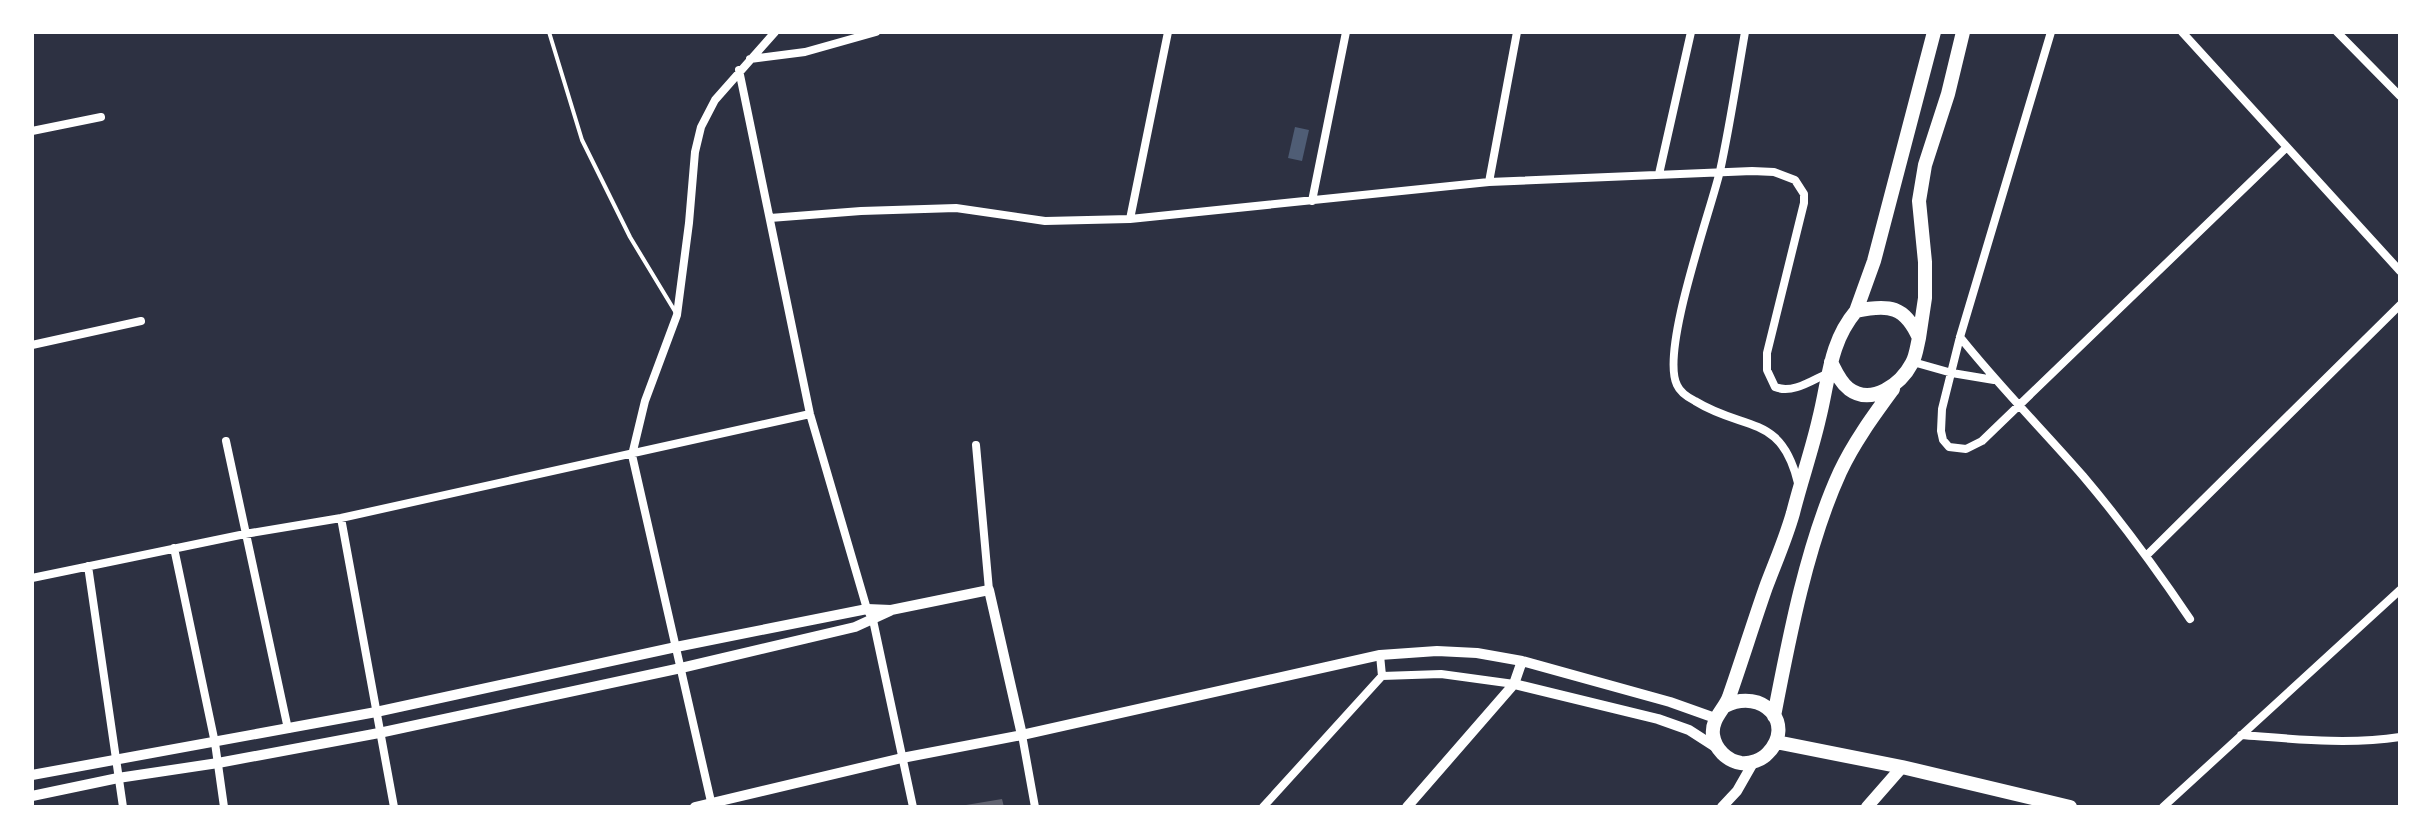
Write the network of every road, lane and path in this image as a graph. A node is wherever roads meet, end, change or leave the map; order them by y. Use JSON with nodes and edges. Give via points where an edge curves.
{"nodes":[{"id":1,"x":549,"y":32,"type":"edge"},
{"id":2,"x":775,"y":32,"type":"edge"},
{"id":3,"x":876,"y":32,"type":"edge"},
{"id":4,"x":1168,"y":32,"type":"edge"},
{"id":5,"x":1346,"y":32,"type":"edge"},
{"id":6,"x":1517,"y":32,"type":"edge"},
{"id":7,"x":1691,"y":32,"type":"edge"},
{"id":8,"x":1745,"y":32,"type":"edge"},
{"id":9,"x":1934,"y":32,"type":"edge"},
{"id":10,"x":1963,"y":32,"type":"edge"},
{"id":11,"x":2051,"y":32,"type":"edge"},
{"id":12,"x":2182,"y":32,"type":"edge"},
{"id":13,"x":2337,"y":32,"type":"edge"},
{"id":14,"x":749,"y":60,"type":"junction"},
{"id":15,"x":739,"y":70,"type":"junction"},
{"id":16,"x":2384,"y":78,"type":"junction"},
{"id":17,"x":2400,"y":80,"type":"edge"},
{"id":18,"x":2400,"y":96,"type":"edge"},
{"id":19,"x":101,"y":117,"type":"dead end"},
{"id":20,"x":32,"y":131,"type":"edge"},
{"id":21,"x":2287,"y":147,"type":"junction"},
{"id":22,"x":1719,"y":172,"type":"junction"},
{"id":23,"x":1659,"y":174,"type":"junction"},
{"id":24,"x":1489,"y":182,"type":"junction"},
{"id":25,"x":1312,"y":201,"type":"junction"},
{"id":26,"x":770,"y":218,"type":"junction"},
{"id":27,"x":1130,"y":219,"type":"junction"},
{"id":28,"x":2400,"y":271,"type":"edge"},
{"id":29,"x":2400,"y":305,"type":"edge"},
{"id":30,"x":1856,"y":311,"type":"junction"},
{"id":31,"x":677,"y":315,"type":"junction"},
{"id":32,"x":141,"y":321,"type":"dead end"},
{"id":33,"x":1960,"y":337,"type":"junction"},
{"id":34,"x":1919,"y":338,"type":"junction"},
{"id":35,"x":32,"y":345,"type":"edge"},
{"id":36,"x":1913,"y":362,"type":"junction"},
{"id":37,"x":1829,"y":368,"type":"junction"},
{"id":38,"x":1952,"y":373,"type":"junction"},
{"id":39,"x":1994,"y":380,"type":"junction"},
{"id":40,"x":1897,"y":382,"type":"junction"},
{"id":41,"x":2017,"y":405,"type":"junction"},
{"id":42,"x":810,"y":414,"type":"junction"},
{"id":43,"x":226,"y":441,"type":"dead end"},
{"id":44,"x":976,"y":445,"type":"dead end"},
{"id":45,"x":632,"y":455,"type":"junction"},
{"id":46,"x":1799,"y":486,"type":"junction"},
{"id":47,"x":341,"y":518,"type":"junction"},
{"id":48,"x":245,"y":534,"type":"junction"},
{"id":49,"x":174,"y":548,"type":"junction"},
{"id":50,"x":2147,"y":555,"type":"junction"},
{"id":51,"x":88,"y":566,"type":"junction"},
{"id":52,"x":32,"y":578,"type":"edge"},
{"id":53,"x":989,"y":590,"type":"junction"},
{"id":54,"x":2400,"y":590,"type":"edge"},
{"id":55,"x":867,"y":609,"type":"junction"},
{"id":56,"x":891,"y":610,"type":"junction"},
{"id":57,"x":2190,"y":619,"type":"dead end"},
{"id":58,"x":873,"y":620,"type":"junction"},
{"id":59,"x":676,"y":647,"type":"junction"},
{"id":60,"x":1380,"y":655,"type":"junction"},
{"id":61,"x":1522,"y":661,"type":"junction"},
{"id":62,"x":681,"y":668,"type":"junction"},
{"id":63,"x":1382,"y":676,"type":"junction"},
{"id":64,"x":1514,"y":684,"type":"junction"},
{"id":65,"x":1725,"y":706,"type":"junction"},
{"id":66,"x":376,"y":712,"type":"junction"},
{"id":67,"x":1774,"y":716,"type":"junction"},
{"id":68,"x":1715,"y":718,"type":"junction"},
{"id":69,"x":288,"y":729,"type":"junction"},
{"id":70,"x":379,"y":733,"type":"junction"},
{"id":71,"x":1022,"y":735,"type":"junction"},
{"id":72,"x":2241,"y":735,"type":"junction"},
{"id":73,"x":2400,"y":737,"type":"edge"},
{"id":74,"x":1776,"y":742,"type":"junction"},
{"id":75,"x":215,"y":743,"type":"junction"},
{"id":76,"x":1717,"y":748,"type":"junction"},
{"id":77,"x":117,"y":758,"type":"junction"},
{"id":78,"x":902,"y":758,"type":"junction"},
{"id":79,"x":218,"y":763,"type":"junction"},
{"id":80,"x":1753,"y":763,"type":"junction"},
{"id":81,"x":1902,"y":767,"type":"junction"},
{"id":82,"x":32,"y":775,"type":"edge"},
{"id":83,"x":118,"y":778,"type":"junction"},
{"id":84,"x":32,"y":796,"type":"edge"},
{"id":85,"x":712,"y":805,"type":"edge"},
{"id":86,"x":123,"y":807,"type":"edge"},
{"id":87,"x":224,"y":807,"type":"edge"},
{"id":88,"x":394,"y":807,"type":"edge"},
{"id":89,"x":695,"y":807,"type":"edge"},
{"id":90,"x":913,"y":807,"type":"edge"},
{"id":91,"x":1035,"y":807,"type":"edge"},
{"id":92,"x":1263,"y":807,"type":"edge"},
{"id":93,"x":1407,"y":807,"type":"edge"},
{"id":94,"x":1722,"y":807,"type":"edge"},
{"id":95,"x":1867,"y":807,"type":"edge"},
{"id":96,"x":2070,"y":807,"type":"edge"},
{"id":97,"x":2163,"y":807,"type":"edge"}],
"edges":[{"from":1,"to":31,"type":"lane","via":[[582,140],[630,237]]},
{"from":2,"to":14,"type":"street"},
{"from":3,"to":14,"type":"street","via":[[805,52]]},
{"from":4,"to":27,"type":"street"},
{"from":5,"to":25,"type":"street"},
{"from":6,"to":24,"type":"street"},
{"from":7,"to":23,"type":"street"},
{"from":8,"to":22,"type":"street"},
{"from":9,"to":30,"type":"main road"},
{"from":10,"to":34,"type":"main road","via":[[1919,201],[1925,298]]},
{"from":11,"to":33,"type":"street"},
{"from":12,"to":21,"type":"street"},
{"from":13,"to":16,"type":"street"},
{"from":14,"to":15,"type":"street"},
{"from":15,"to":26,"type":"street"},
{"from":15,"to":31,"type":"street","via":[[701,127]]},
{"from":16,"to":17,"type":"street"},
{"from":16,"to":18,"type":"street"},
{"from":19,"to":20,"type":"street"},
{"from":21,"to":28,"type":"street"},
{"from":21,"to":41,"type":"street"},
{"from":22,"to":23,"type":"street"},
{"from":22,"to":37,"type":"street","via":[[1774,172],[1800,185],[1804,203],[1773,321],[1767,370],[1781,390]]},
{"from":22,"to":46,"type":"street","via":[[1680,320],[1673,363],[1677,385],[1707,408],[1748,421],[1783,444]]},
{"from":23,"to":24,"type":"street"},
{"from":24,"to":25,"type":"street"},
{"from":25,"to":27,"type":"street"},
{"from":26,"to":27,"type":"street","via":[[956,208],[1045,221]]},
{"from":26,"to":42,"type":"street"},
{"from":29,"to":50,"type":"street"},
{"from":30,"to":34,"type":"main road","via":[[1896,310],[1907,317]]},
{"from":30,"to":37,"type":"main road","via":[[1836,343]]},
{"from":31,"to":45,"type":"street","via":[[645,401]]},
{"from":32,"to":35,"type":"street"},
{"from":33,"to":38,"type":"street"},
{"from":33,"to":39,"type":"street"},
{"from":34,"to":36,"type":"main road"},
{"from":36,"to":38,"type":"street"},
{"from":36,"to":40,"type":"main road"},
{"from":37,"to":40,"type":"main road","via":[[1857,394],[1881,393]]},
{"from":37,"to":46,"type":"main road"},
{"from":38,"to":39,"type":"street"},
{"from":38,"to":41,"type":"street","via":[[1941,431],[1949,447],[1975,446]]},
{"from":39,"to":41,"type":"street"},
{"from":40,"to":67,"type":"main road","via":[[1840,472],[1789,636]]},
{"from":41,"to":50,"type":"street"},
{"from":42,"to":45,"type":"street"},
{"from":42,"to":55,"type":"street"},
{"from":43,"to":48,"type":"street"},
{"from":44,"to":53,"type":"street"},
{"from":45,"to":47,"type":"street"},
{"from":45,"to":59,"type":"street"},
{"from":46,"to":65,"type":"main road"},
{"from":47,"to":48,"type":"street"},
{"from":47,"to":66,"type":"street"},
{"from":48,"to":49,"type":"street"},
{"from":48,"to":69,"type":"street"},
{"from":49,"to":51,"type":"street"},
{"from":49,"to":75,"type":"street"},
{"from":50,"to":57,"type":"street"},
{"from":51,"to":52,"type":"street"},
{"from":51,"to":77,"type":"street"},
{"from":53,"to":56,"type":"street"},
{"from":53,"to":71,"type":"street"},
{"from":54,"to":72,"type":"street"},
{"from":55,"to":56,"type":"street"},
{"from":55,"to":58,"type":"street"},
{"from":55,"to":59,"type":"street"},
{"from":56,"to":58,"type":"street"},
{"from":58,"to":62,"type":"street"},
{"from":58,"to":78,"type":"street"},
{"from":59,"to":62,"type":"street"},
{"from":59,"to":66,"type":"street"},
{"from":60,"to":61,"type":"street","via":[[1464,652]]},
{"from":60,"to":63,"type":"street"},
{"from":60,"to":71,"type":"street"},
{"from":61,"to":64,"type":"street"},
{"from":61,"to":68,"type":"street"},
{"from":62,"to":70,"type":"street"},
{"from":62,"to":85,"type":"street"},
{"from":63,"to":64,"type":"street","via":[[1441,674]]},
{"from":63,"to":92,"type":"street"},
{"from":64,"to":76,"type":"street","via":[[1658,719]]},
{"from":64,"to":93,"type":"street"},
{"from":65,"to":67,"type":"main road","via":[[1752,699]]},
{"from":65,"to":68,"type":"main road"},
{"from":66,"to":69,"type":"street"},
{"from":66,"to":70,"type":"street"},
{"from":67,"to":74,"type":"main road"},
{"from":68,"to":76,"type":"main road"},
{"from":69,"to":75,"type":"street"},
{"from":70,"to":79,"type":"street"},
{"from":70,"to":88,"type":"street"},
{"from":71,"to":78,"type":"street"},
{"from":71,"to":91,"type":"street"},
{"from":72,"to":73,"type":"street","via":[[2325,742]]},
{"from":72,"to":97,"type":"street"},
{"from":74,"to":80,"type":"main road"},
{"from":74,"to":81,"type":"main road"},
{"from":75,"to":77,"type":"street"},
{"from":75,"to":79,"type":"street"},
{"from":76,"to":80,"type":"main road","via":[[1727,758]]},
{"from":77,"to":82,"type":"street"},
{"from":77,"to":83,"type":"street"},
{"from":78,"to":85,"type":"street"},
{"from":78,"to":90,"type":"street"},
{"from":79,"to":83,"type":"street"},
{"from":79,"to":87,"type":"street"},
{"from":80,"to":94,"type":"street"},
{"from":81,"to":95,"type":"main road"},
{"from":81,"to":96,"type":"main road"},
{"from":83,"to":84,"type":"street"},
{"from":83,"to":86,"type":"street"},
{"from":85,"to":89,"type":"street"}]}
